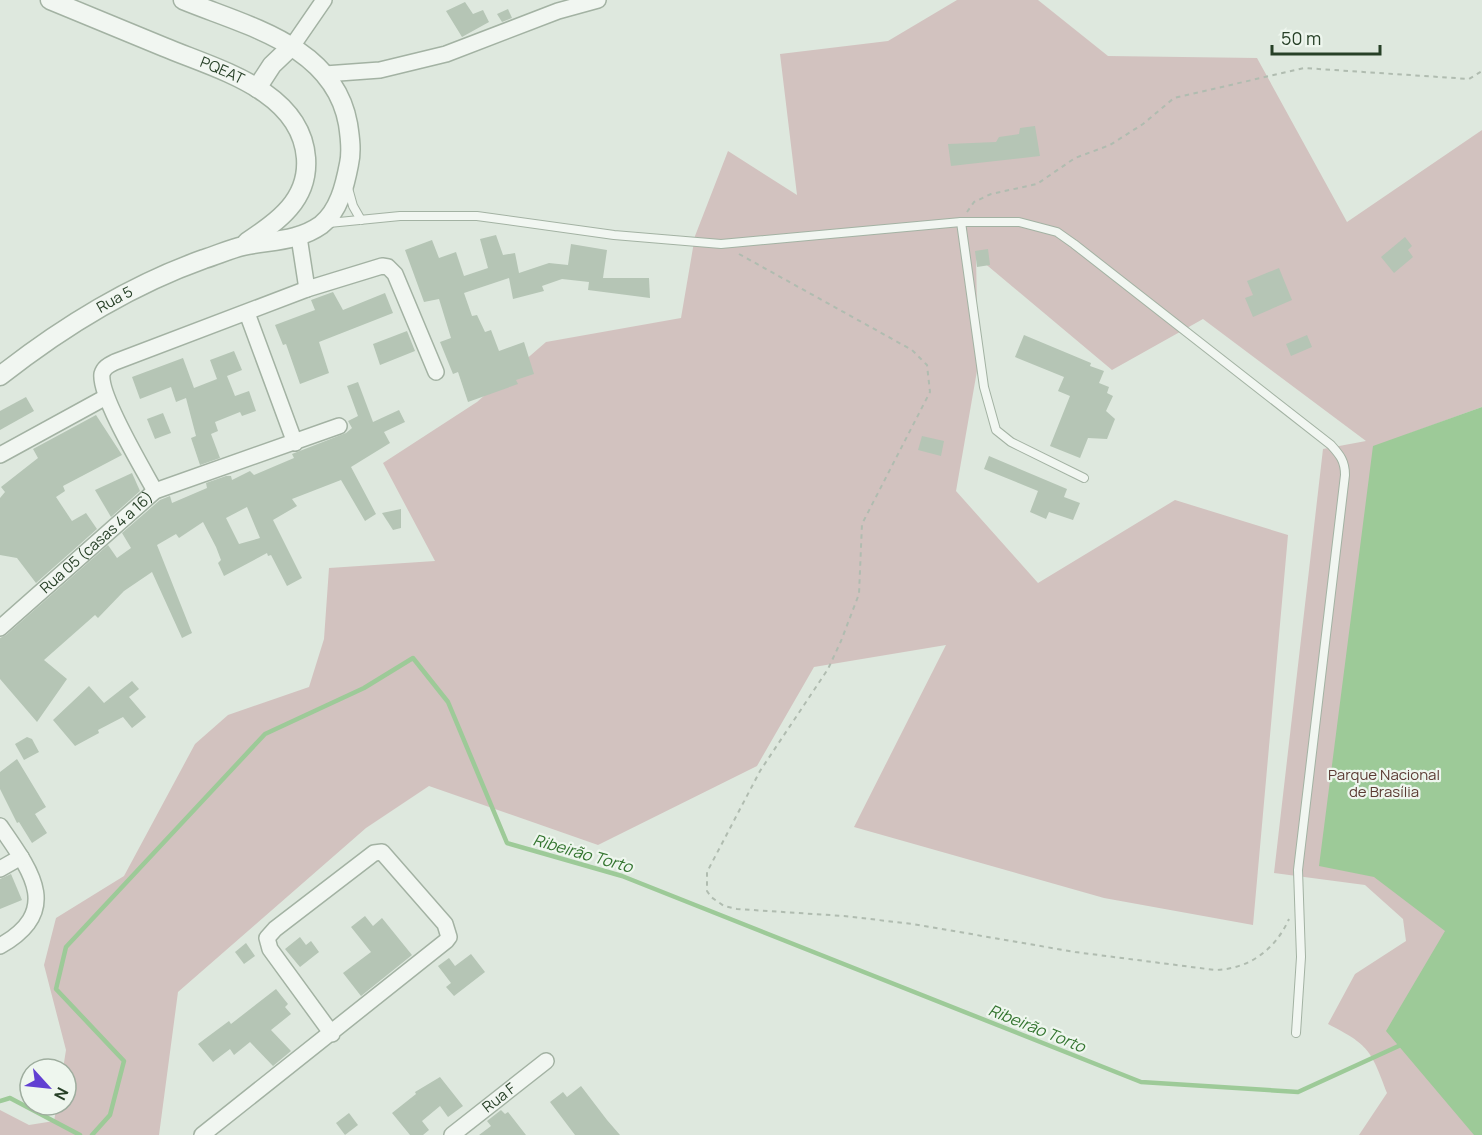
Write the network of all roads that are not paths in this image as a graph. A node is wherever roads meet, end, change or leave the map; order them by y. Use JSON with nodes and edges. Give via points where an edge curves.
{"nodes":[{"id":1,"x":50,"y":0,"type":"edge"},
{"id":2,"x":183,"y":0,"type":"edge"},
{"id":3,"x":324,"y":0,"type":"edge"},
{"id":4,"x":598,"y":0,"type":"edge"},
{"id":5,"x":292,"y":45,"type":"junction"},
{"id":6,"x":325,"y":74,"type":"junction"},
{"id":7,"x":257,"y":88,"type":"junction"},
{"id":8,"x":347,"y":178,"type":"junction"},
{"id":9,"x":289,"y":211,"type":"junction"},
{"id":10,"x":361,"y":220,"type":"junction"},
{"id":11,"x":961,"y":222,"type":"junction"},
{"id":12,"x":322,"y":224,"type":"junction"},
{"id":13,"x":299,"y":237,"type":"junction"},
{"id":14,"x":242,"y":246,"type":"junction"},
{"id":15,"x":307,"y":289,"type":"junction"},
{"id":16,"x":247,"y":313,"type":"junction"},
{"id":17,"x":436,"y":372,"type":"dead end"},
{"id":18,"x":0,"y":376,"type":"edge"},
{"id":19,"x":106,"y":397,"type":"junction"},
{"id":20,"x":339,"y":426,"type":"dead end"},
{"id":21,"x":295,"y":443,"type":"junction"},
{"id":22,"x":0,"y":455,"type":"edge"},
{"id":23,"x":1084,"y":477,"type":"dead end"},
{"id":24,"x":155,"y":491,"type":"junction"},
{"id":25,"x":0,"y":628,"type":"edge"},
{"id":26,"x":0,"y":826,"type":"edge"},
{"id":27,"x":21,"y":857,"type":"junction"},
{"id":28,"x":0,"y":869,"type":"edge"},
{"id":29,"x":0,"y":946,"type":"edge"},
{"id":30,"x":1296,"y":1033,"type":"dead end"},
{"id":31,"x":332,"y":1034,"type":"junction"},
{"id":32,"x":546,"y":1061,"type":"dead end"},
{"id":33,"x":202,"y":1135,"type":"edge"},
{"id":34,"x":452,"y":1135,"type":"edge"}],
"edges":[{"from":1,"to":7,"type":"street","name":"PQEAT"},
{"from":2,"to":5,"type":"street"},
{"from":3,"to":5,"type":"street"},
{"from":4,"to":6,"type":"street","via":[[558,11],[446,54],[380,70]]},
{"from":5,"to":6,"type":"street"},
{"from":5,"to":7,"type":"street"},
{"from":6,"to":8,"type":"street","via":[[346,112],[351,157]]},
{"from":7,"to":9,"type":"street","name":"PQEAT","via":[[293,118],[305,146],[307,167]]},
{"from":8,"to":10,"type":"lane","via":[[353,206]]},
{"from":8,"to":12,"type":"street","via":[[337,204]]},
{"from":9,"to":13,"type":"street"},
{"from":9,"to":14,"type":"street"},
{"from":10,"to":11,"type":"lane","via":[[477,216],[614,235],[721,244]]},
{"from":10,"to":12,"type":"lane"},
{"from":11,"to":23,"type":"lane","via":[[984,387],[996,430],[1011,442]]},
{"from":11,"to":30,"type":"lane","via":[[1019,222],[1057,232],[1340,455],[1345,465],[1298,870],[1301,957]]},
{"from":12,"to":13,"type":"street"},
{"from":13,"to":14,"type":"street"},
{"from":13,"to":15,"type":"street"},
{"from":14,"to":18,"type":"street","name":"Rua 5","via":[[201,260],[116,300],[60,331]]},
{"from":15,"to":16,"type":"street"},
{"from":15,"to":17,"type":"street","via":[[376,266],[388,267],[395,274]]},
{"from":16,"to":19,"type":"street","via":[[107,366],[102,375]]},
{"from":16,"to":21,"type":"street"},
{"from":19,"to":22,"type":"street"},
{"from":19,"to":24,"type":"street"},
{"from":20,"to":21,"type":"street","name":"Rua 05 (casas 4 a 16)"},
{"from":21,"to":24,"type":"street","name":"Rua 05 (casas 4 a 16)"},
{"from":24,"to":25,"type":"street","name":"Rua 05 (casas 4 a 16)"},
{"from":26,"to":27,"type":"street"},
{"from":27,"to":28,"type":"street"},
{"from":27,"to":29,"type":"street","via":[[38,897],[36,912],[24,931]]},
{"from":31,"to":31,"type":"street","via":[[449,937],[445,924],[382,852],[374,853],[267,938],[270,949]]},
{"from":31,"to":33,"type":"street"},
{"from":32,"to":34,"type":"street","name":"Rua F"}]}
